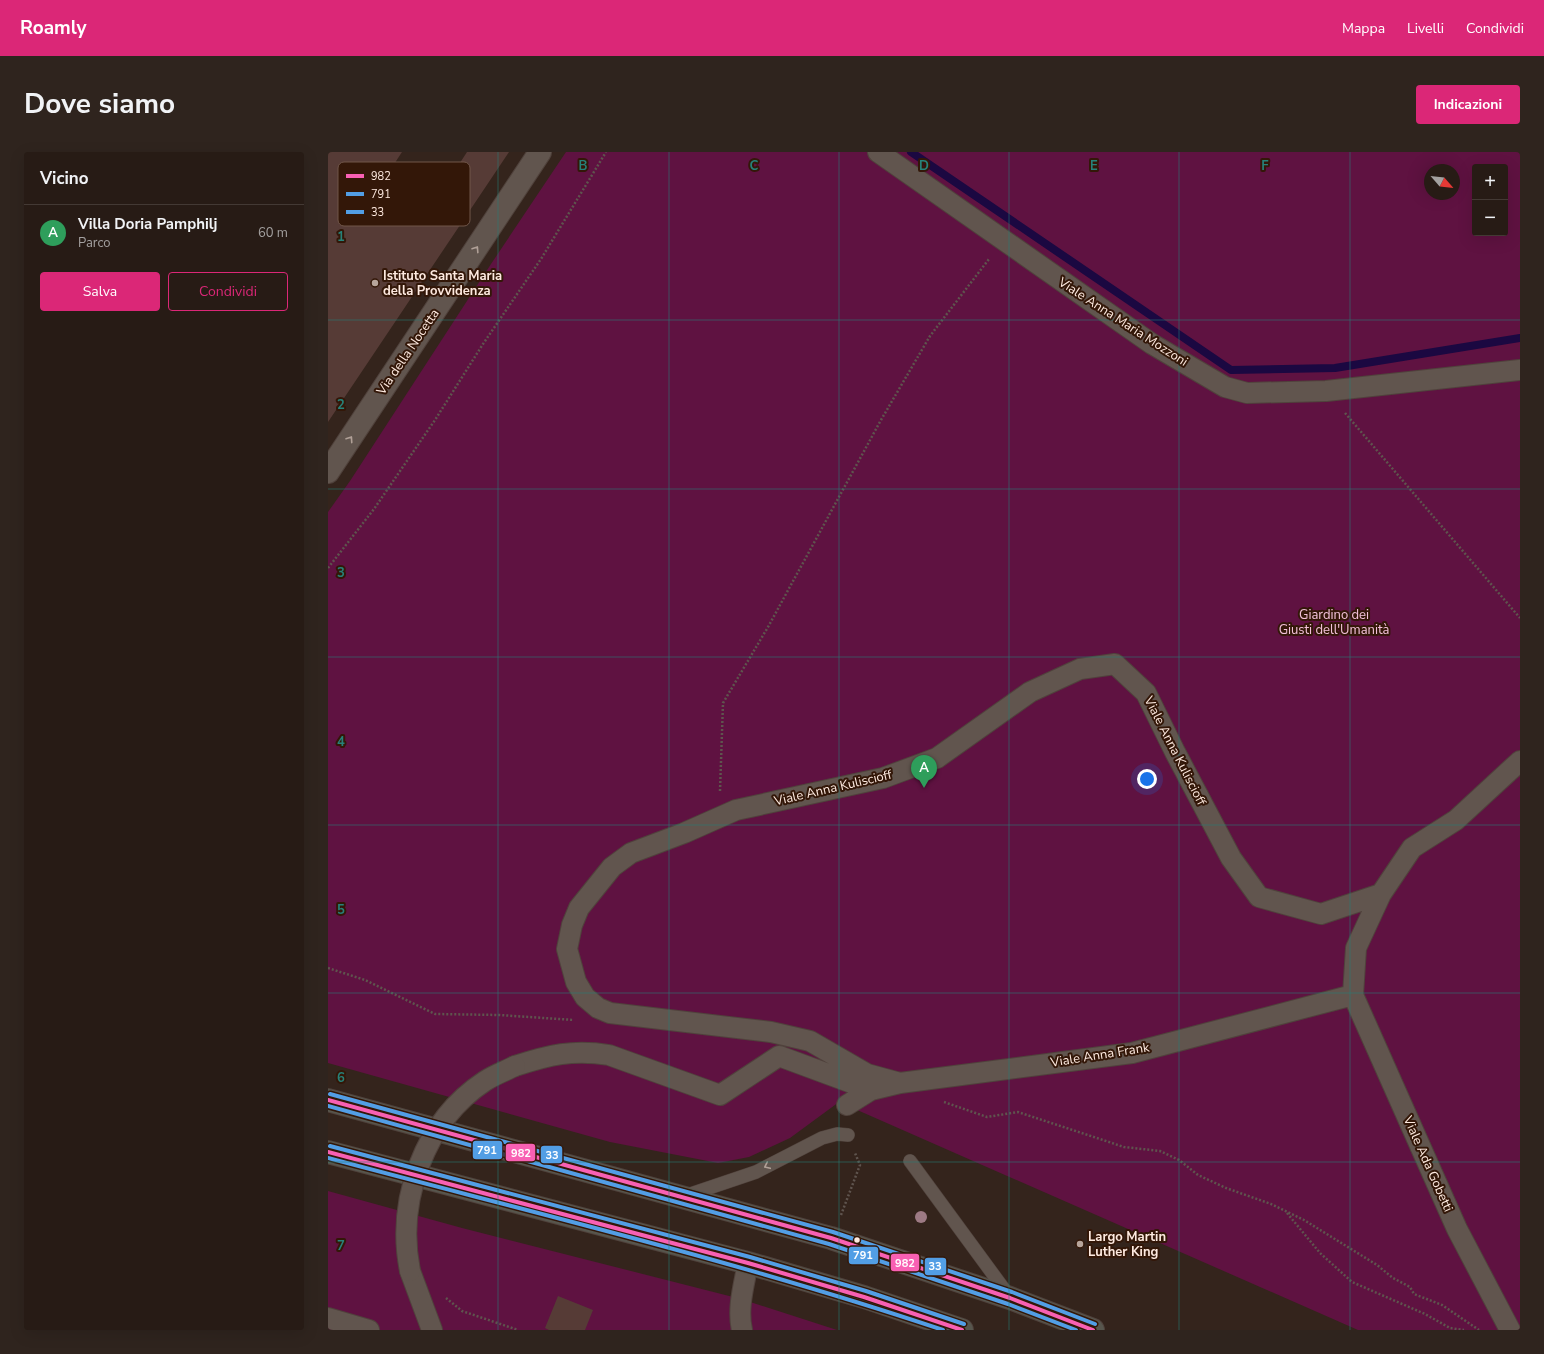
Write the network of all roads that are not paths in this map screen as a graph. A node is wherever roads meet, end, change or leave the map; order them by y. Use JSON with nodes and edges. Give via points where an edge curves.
{"nodes":[{"id":1,"x":540,"y":152,"type":"edge"},
{"id":2,"x":878,"y":152,"type":"edge"},
{"id":3,"x":1520,"y":370,"type":"edge"},
{"id":4,"x":328,"y":472,"type":"edge"},
{"id":5,"x":1520,"y":761,"type":"edge"},
{"id":6,"x":1381,"y":894,"type":"junction"},
{"id":7,"x":1353,"y":994,"type":"junction"},
{"id":8,"x":900,"y":1083,"type":"junction"},
{"id":9,"x":871,"y":1090,"type":"junction"},
{"id":10,"x":328,"y":1100,"type":"edge"},
{"id":11,"x":847,"y":1105,"type":"dead end"},
{"id":12,"x":848,"y":1135,"type":"road end"},
{"id":13,"x":328,"y":1152,"type":"edge"},
{"id":14,"x":910,"y":1161,"type":"dead end"},
{"id":15,"x":682,"y":1198,"type":"junction"},
{"id":16,"x":748,"y":1263,"type":"junction"},
{"id":17,"x":1010,"y":1298,"type":"junction"},
{"id":18,"x":328,"y":1318,"type":"edge"},
{"id":19,"x":369,"y":1330,"type":"edge"},
{"id":20,"x":432,"y":1330,"type":"edge"},
{"id":21,"x":742,"y":1330,"type":"edge"},
{"id":22,"x":962,"y":1330,"type":"edge"},
{"id":23,"x":1093,"y":1330,"type":"edge"},
{"id":24,"x":1510,"y":1330,"type":"edge"}],
"edges":[{"from":4,"to":1,"type":"street","name":"Via della Nocetta","one_way":true},
{"from":2,"to":3,"type":"street","name":"Viale Anna Maria Mozzoni","via":[[1152,344],[1225,387],[1247,393],[1326,391]]},
{"from":5,"to":6,"type":"street","via":[[1456,820],[1412,848]]},
{"from":6,"to":7,"type":"street","via":[[1356,948]]},
{"from":6,"to":8,"type":"street","name":"Viale Anna Kuliscioff","via":[[1321,914],[1259,897],[1231,858],[1146,693],[1115,664],[1080,669],[1030,692],[937,758],[883,778],[736,810],[631,853],[612,867],[579,908],[567,949],[576,982],[585,997],[598,1008],[610,1013],[771,1032],[810,1041],[867,1074]]},
{"from":7,"to":8,"type":"street","name":"Viale Anna Frank","via":[[1132,1053]]},
{"from":7,"to":24,"type":"street","name":"Viale Ada Gobetti","via":[[1457,1229]]},
{"from":8,"to":9,"type":"street","name":"Viale Anna Frank"},
{"from":9,"to":11,"type":"street","name":"Viale Anna Frank"},
{"from":9,"to":20,"type":"street","bridge":true,"via":[[779,1056],[720,1095],[609,1055],[590,1052],[546,1056],[515,1066],[484,1082],[463,1099],[430,1143],[417,1172],[408,1207],[406,1239],[410,1271]]},
{"from":10,"to":15,"type":"main road"},
{"from":12,"to":15,"type":"lane","one_way":true,"via":[[828,1135],[739,1178]]},
{"from":13,"to":16,"type":"main road"},
{"from":14,"to":17,"type":"lane"},
{"from":15,"to":17,"type":"main road","via":[[831,1238]]},
{"from":16,"to":21,"type":"street","via":[[741,1299]]},
{"from":16,"to":22,"type":"main road","via":[[864,1297]]},
{"from":17,"to":23,"type":"main road"},
{"from":18,"to":19,"type":"street"}]}
